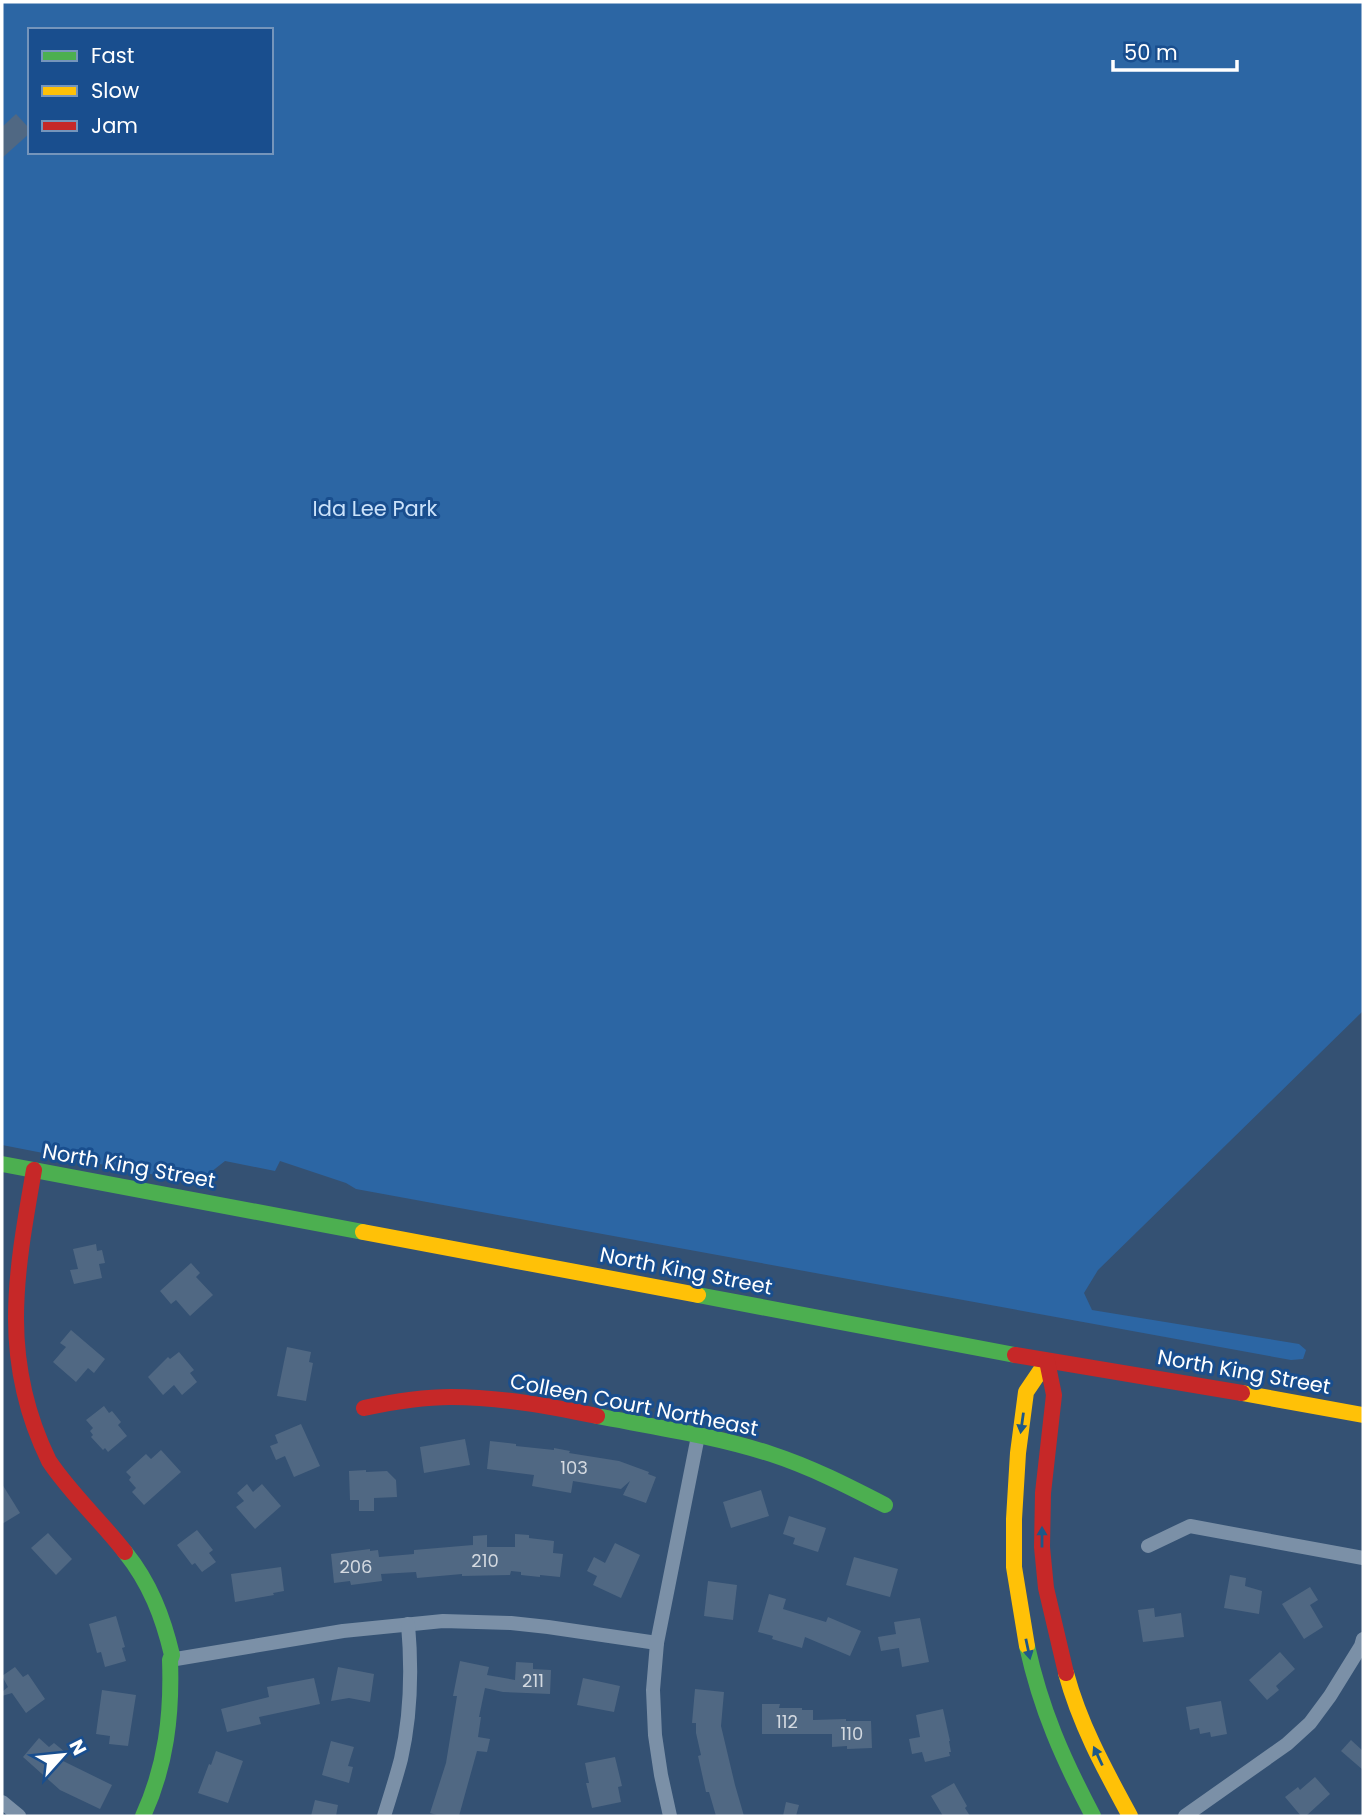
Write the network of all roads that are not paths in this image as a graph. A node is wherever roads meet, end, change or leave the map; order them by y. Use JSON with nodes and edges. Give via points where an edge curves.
{"nodes":[{"id":1,"x":2,"y":1164,"type":"edge"},
{"id":2,"x":34,"y":1170,"type":"junction"},
{"id":3,"x":1047,"y":1361,"type":"junction"},
{"id":4,"x":364,"y":1408,"type":"dead end"},
{"id":5,"x":1363,"y":1415,"type":"edge"},
{"id":6,"x":698,"y":1436,"type":"junction"},
{"id":7,"x":886,"y":1505,"type":"dead end"},
{"id":8,"x":1148,"y":1546,"type":"dead end"},
{"id":9,"x":1363,"y":1558,"type":"edge"},
{"id":10,"x":408,"y":1624,"type":"junction"},
{"id":11,"x":1363,"y":1639,"type":"edge"},
{"id":12,"x":657,"y":1643,"type":"junction"},
{"id":13,"x":170,"y":1660,"type":"junction"},
{"id":14,"x":2,"y":1802,"type":"edge"},
{"id":15,"x":19,"y":1816,"type":"edge"},
{"id":16,"x":143,"y":1816,"type":"edge"},
{"id":17,"x":384,"y":1816,"type":"edge"},
{"id":18,"x":670,"y":1816,"type":"edge"},
{"id":19,"x":1093,"y":1816,"type":"edge"},
{"id":20,"x":1130,"y":1816,"type":"edge"},
{"id":21,"x":1185,"y":1816,"type":"edge"}],
"edges":[{"from":1,"to":2,"type":"main road","name":"North King Street"},
{"from":2,"to":3,"type":"main road","name":"North King Street"},
{"from":2,"to":13,"type":"main road","via":[[9,1314],[18,1394],[49,1462],[146,1581],[166,1627],[173,1655]]},
{"from":3,"to":5,"type":"main road","name":"North King Street"},
{"from":3,"to":19,"type":"main road","one_way":true,"via":[[1026,1392],[1018,1453],[1014,1567],[1034,1678],[1064,1760]]},
{"from":20,"to":3,"type":"main road","one_way":true,"via":[[1083,1724],[1046,1588],[1043,1493],[1054,1395]]},
{"from":4,"to":6,"type":"main road","name":"Colleen Court Northeast","via":[[423,1398],[503,1399]]},
{"from":6,"to":7,"type":"main road","name":"Colleen Court Northeast","via":[[794,1462]]},
{"from":6,"to":12,"type":"street"},
{"from":8,"to":9,"type":"street","via":[[1190,1526]]},
{"from":10,"to":12,"type":"street","via":[[512,1623]]},
{"from":10,"to":13,"type":"street","via":[[317,1634]]},
{"from":10,"to":17,"type":"street","via":[[407,1724]]},
{"from":11,"to":21,"type":"street","via":[[1310,1723]]},
{"from":12,"to":18,"type":"street","via":[[655,1735]]},
{"from":13,"to":16,"type":"main road","via":[[168,1736]]},
{"from":14,"to":15,"type":"street"}]}
